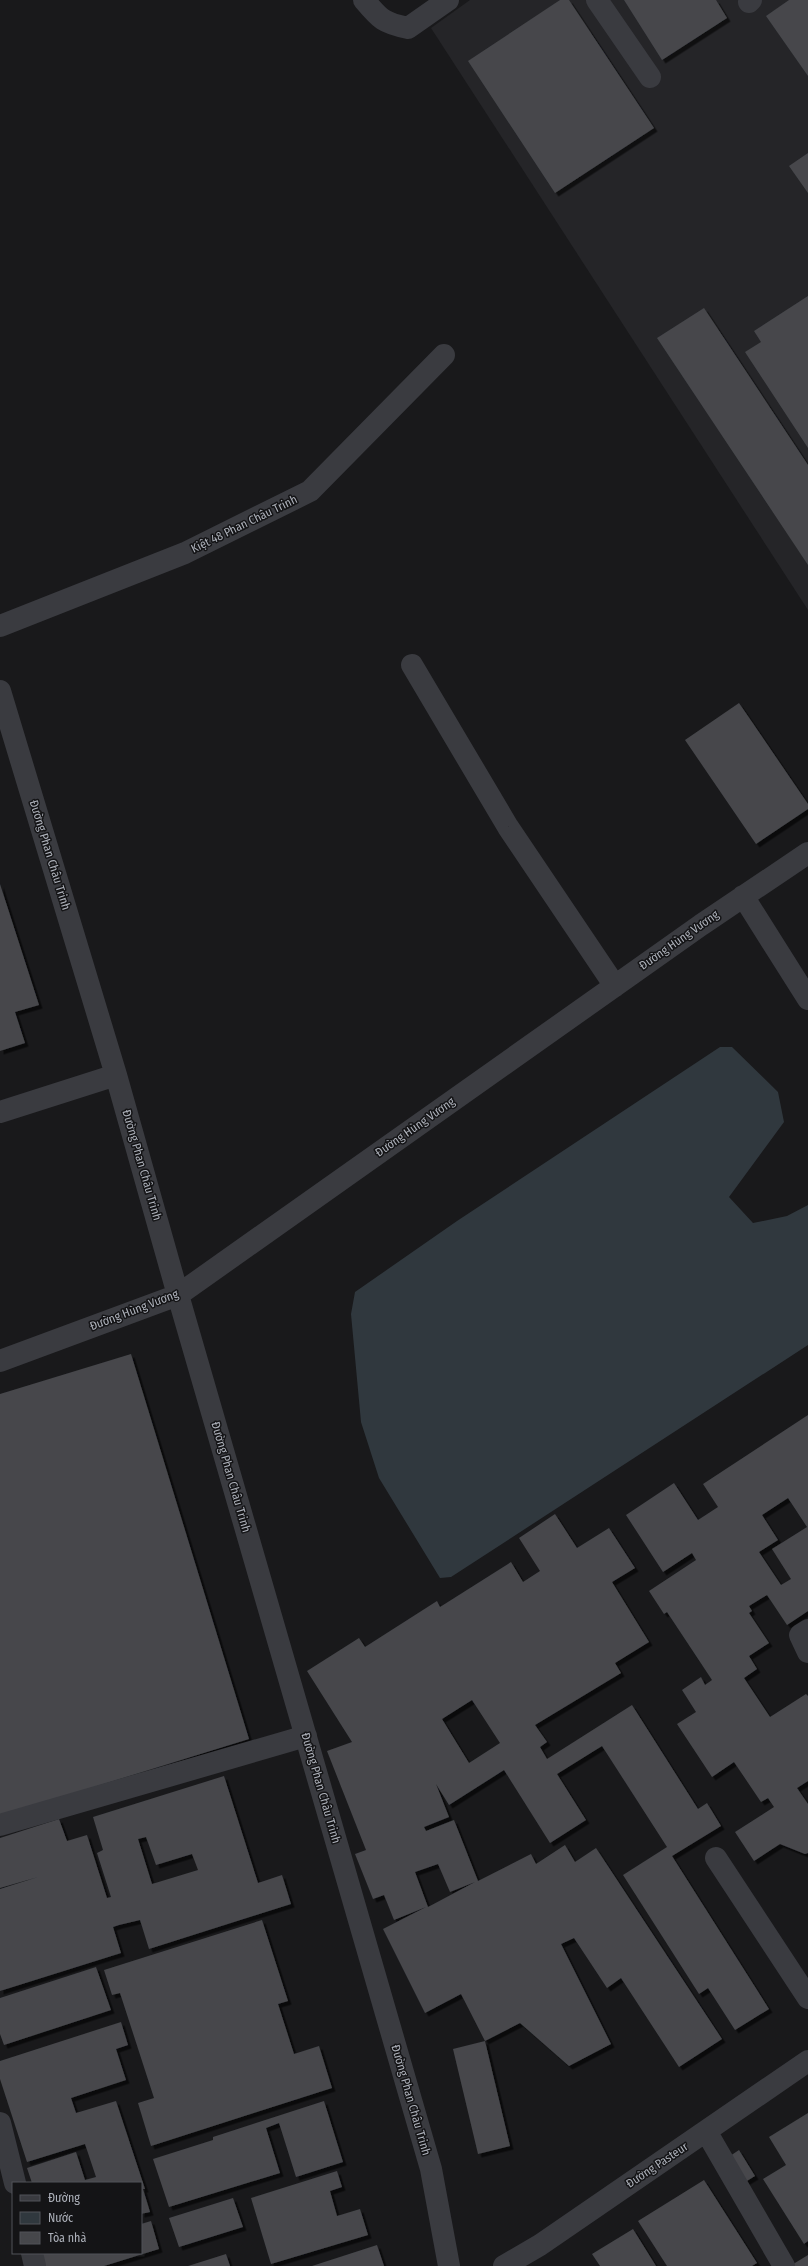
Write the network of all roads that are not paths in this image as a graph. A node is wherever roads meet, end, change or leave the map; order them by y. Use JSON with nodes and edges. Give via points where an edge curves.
{"nodes":[{"id":1,"x":364,"y":0,"type":"edge"},
{"id":2,"x":448,"y":0,"type":"edge"},
{"id":3,"x":597,"y":0,"type":"edge"},
{"id":4,"x":650,"y":77,"type":"dead end"},
{"id":5,"x":444,"y":355,"type":"dead end"},
{"id":6,"x":0,"y":626,"type":"edge"},
{"id":7,"x":412,"y":665,"type":"dead end"},
{"id":8,"x":0,"y":691,"type":"edge"},
{"id":9,"x":808,"y":853,"type":"edge"},
{"id":10,"x":743,"y":896,"type":"junction"},
{"id":11,"x":615,"y":986,"type":"junction"},
{"id":12,"x":808,"y":999,"type":"edge"},
{"id":13,"x":116,"y":1075,"type":"junction"},
{"id":14,"x":0,"y":1112,"type":"edge"},
{"id":15,"x":178,"y":1295,"type":"junction"},
{"id":16,"x":0,"y":1361,"type":"edge"},
{"id":17,"x":808,"y":1630,"type":"edge"},
{"id":18,"x":808,"y":1652,"type":"edge"},
{"id":19,"x":306,"y":1736,"type":"junction"},
{"id":20,"x":0,"y":1825,"type":"edge"},
{"id":21,"x":716,"y":1858,"type":"dead end"},
{"id":22,"x":808,"y":1998,"type":"edge"},
{"id":23,"x":808,"y":2061,"type":"edge"},
{"id":24,"x":0,"y":2123,"type":"edge"},
{"id":25,"x":706,"y":2131,"type":"junction"},
{"id":26,"x":15,"y":2182,"type":"edge"},
{"id":27,"x":32,"y":2254,"type":"edge"},
{"id":28,"x":35,"y":2266,"type":"edge"},
{"id":29,"x":449,"y":2266,"type":"edge"},
{"id":30,"x":504,"y":2266,"type":"edge"},
{"id":31,"x":784,"y":2266,"type":"edge"}],
"edges":[{"from":1,"to":2,"type":"street","via":[[379,18],[389,24],[408,28]]},
{"from":3,"to":4,"type":"street"},
{"from":5,"to":6,"type":"street","name":"Kiệt 48 Phan Châu Trinh","via":[[310,491],[185,553]]},
{"from":7,"to":11,"type":"street","via":[[508,826]]},
{"from":8,"to":13,"type":"street","name":"Đường Phan Châu Trinh"},
{"from":9,"to":10,"type":"street","name":"Đường Hùng Vương"},
{"from":10,"to":11,"type":"street","name":"Đường Hùng Vương"},
{"from":10,"to":12,"type":"street"},
{"from":11,"to":15,"type":"street","name":"Đường Hùng Vương"},
{"from":13,"to":14,"type":"street"},
{"from":13,"to":15,"type":"street","name":"Đường Phan Châu Trinh"},
{"from":15,"to":16,"type":"street","name":"Đường Hùng Vương"},
{"from":15,"to":19,"type":"street","name":"Đường Phan Châu Trinh"},
{"from":17,"to":18,"type":"street","via":[[800,1636]]},
{"from":19,"to":20,"type":"street"},
{"from":19,"to":29,"type":"street","name":"Đường Phan Châu Trinh","via":[[431,2169]]},
{"from":21,"to":22,"type":"street"},
{"from":23,"to":25,"type":"street","name":"Đường Pasteur"},
{"from":24,"to":26,"type":"street"},
{"from":25,"to":30,"type":"street","name":"Đường Pasteur","via":[[540,2245]]},
{"from":25,"to":31,"type":"street"},
{"from":27,"to":28,"type":"street"}]}
